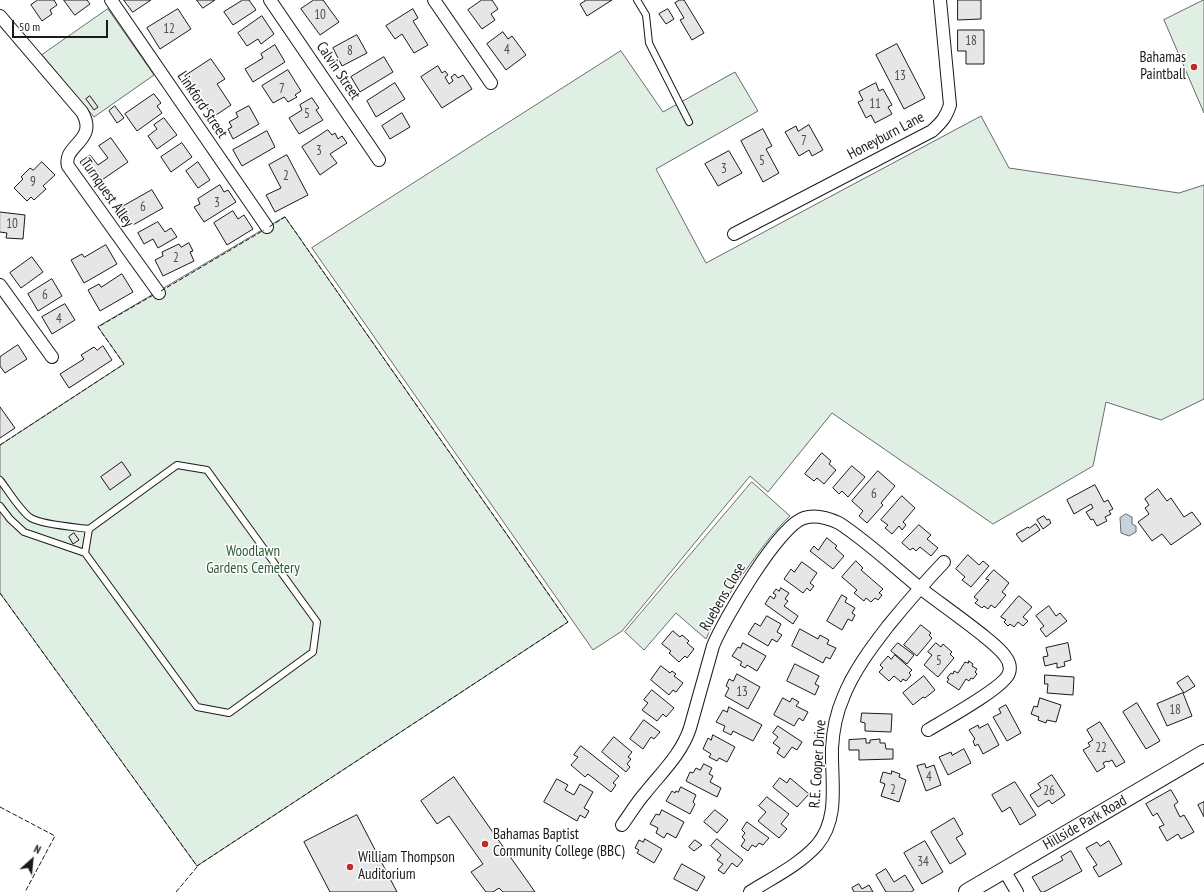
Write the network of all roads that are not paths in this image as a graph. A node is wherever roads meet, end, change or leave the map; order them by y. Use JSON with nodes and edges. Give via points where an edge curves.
{"nodes":[{"id":1,"x":111,"y":0,"type":"edge"},
{"id":2,"x":270,"y":0,"type":"edge"},
{"id":3,"x":434,"y":0,"type":"edge"},
{"id":4,"x":637,"y":0,"type":"edge"},
{"id":5,"x":940,"y":0,"type":"edge"},
{"id":6,"x":0,"y":16,"type":"edge"},
{"id":7,"x":491,"y":83,"type":"dead end"},
{"id":8,"x":689,"y":122,"type":"dead end"},
{"id":9,"x":379,"y":160,"type":"dead end"},
{"id":10,"x":267,"y":227,"type":"dead end"},
{"id":11,"x":734,"y":234,"type":"dead end"},
{"id":12,"x":0,"y":285,"type":"edge"},
{"id":13,"x":158,"y":293,"type":"dead end"},
{"id":14,"x":52,"y":357,"type":"dead end"},
{"id":15,"x":0,"y":480,"type":"edge"},
{"id":16,"x":0,"y":506,"type":"edge"},
{"id":17,"x":89,"y":529,"type":"junction"},
{"id":18,"x":85,"y":553,"type":"junction"},
{"id":19,"x":944,"y":562,"type":"dead end"},
{"id":20,"x":920,"y":587,"type":"junction"},
{"id":21,"x":928,"y":730,"type":"dead end"},
{"id":22,"x":1204,"y":753,"type":"edge"},
{"id":23,"x":622,"y":825,"type":"dead end"},
{"id":24,"x":1004,"y":870,"type":"junction"},
{"id":25,"x":750,"y":892,"type":"edge"},
{"id":26,"x":967,"y":892,"type":"edge"},
{"id":27,"x":1017,"y":892,"type":"edge"}],
"edges":[{"from":1,"to":10,"type":"street","name":"Linkford Street"},
{"from":2,"to":9,"type":"street","name":"Calvin Street"},
{"from":3,"to":7,"type":"street"},
{"from":4,"to":8,"type":"lane","via":[[646,15],[649,43]]},
{"from":5,"to":11,"type":"street","name":"Honeyburn Lane","via":[[950,104],[941,123],[932,131]]},
{"from":6,"to":13,"type":"street","name":"Turnquest Alley","via":[[86,119],[86,130],[68,157],[68,166]]},
{"from":12,"to":14,"type":"street"},
{"from":15,"to":17,"type":"lane","via":[[31,518]]},
{"from":16,"to":18,"type":"lane","via":[[24,532]]},
{"from":17,"to":18,"type":"lane"},
{"from":17,"to":18,"type":"lane","via":[[177,465],[207,470],[317,622],[313,652],[229,713],[197,707]]},
{"from":19,"to":20,"type":"street","name":"R.E. Cooper Drive"},
{"from":20,"to":21,"type":"street","name":"Ruebens Close","via":[[997,647],[1010,666],[1009,674],[999,685]]},
{"from":20,"to":23,"type":"street","name":"Ruebens Close","via":[[839,523],[813,516],[795,522],[744,589],[722,626],[713,646],[683,746]]},
{"from":20,"to":25,"type":"street","name":"R.E. Cooper Drive","via":[[867,655],[851,680],[839,707],[832,749],[834,788],[830,820],[825,833],[799,861]]},
{"from":22,"to":24,"type":"street","name":"Hillside Park Road"},
{"from":24,"to":26,"type":"street","name":"Hillside Park Road"},
{"from":24,"to":27,"type":"street"}]}
